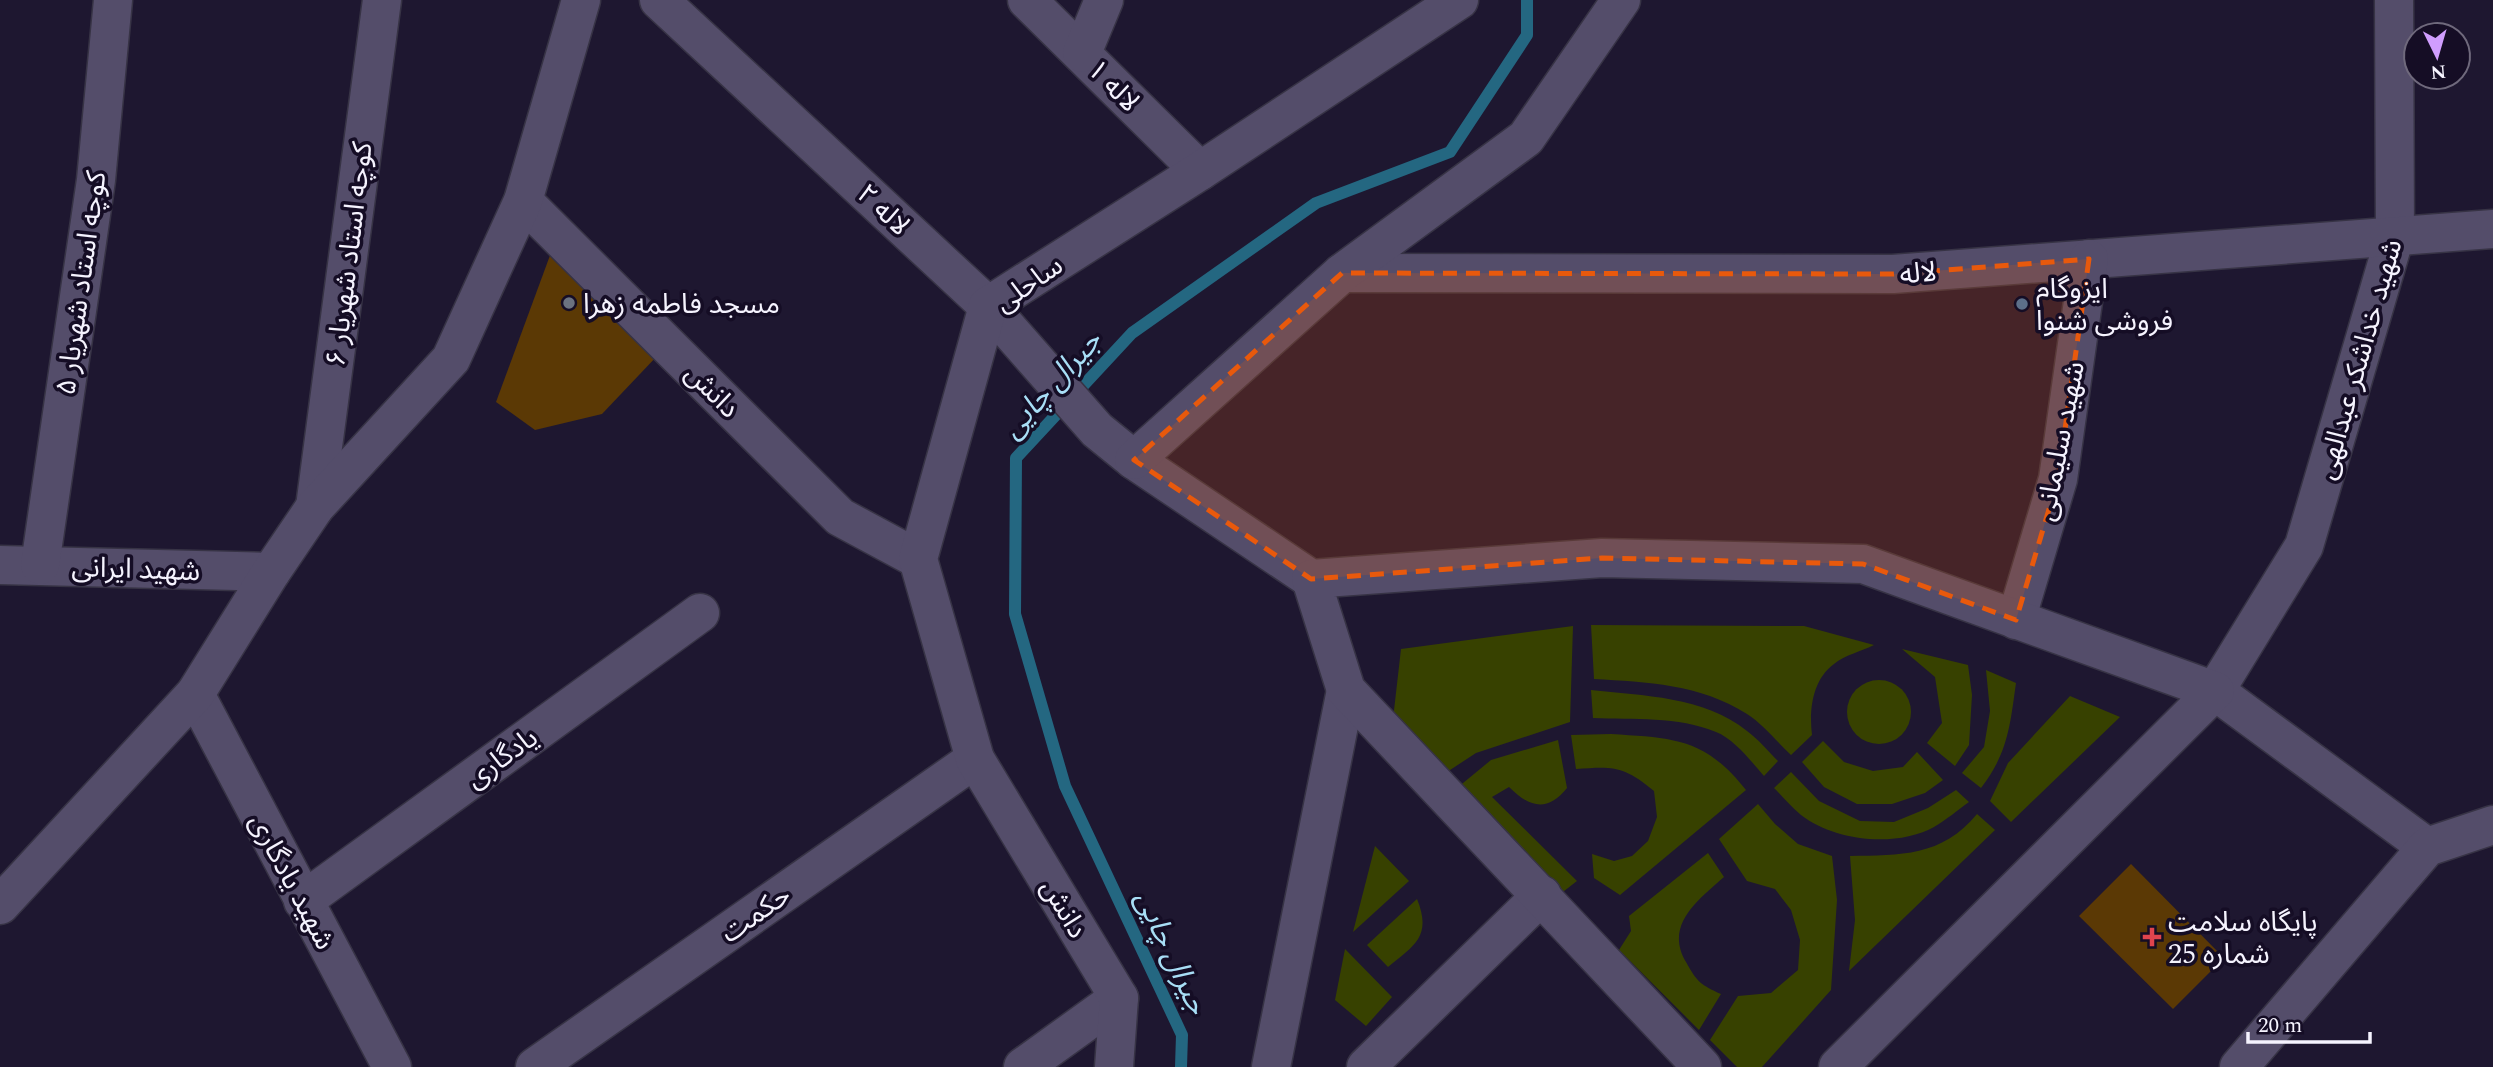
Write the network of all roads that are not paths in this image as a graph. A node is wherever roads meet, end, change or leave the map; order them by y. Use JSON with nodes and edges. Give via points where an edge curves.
{"nodes":[{"id":1,"x":113,"y":0,"type":"edge"},
{"id":2,"x":382,"y":0,"type":"edge"},
{"id":3,"x":581,"y":0,"type":"edge"},
{"id":4,"x":659,"y":0,"type":"edge"},
{"id":5,"x":1027,"y":0,"type":"edge"},
{"id":6,"x":1104,"y":0,"type":"edge"},
{"id":7,"x":1460,"y":0,"type":"edge"},
{"id":8,"x":1621,"y":0,"type":"edge"},
{"id":9,"x":2394,"y":0,"type":"edge"},
{"id":10,"x":1082,"y":53,"type":"junction"},
{"id":11,"x":1200,"y":171,"type":"junction"},
{"id":12,"x":523,"y":201,"type":"junction"},
{"id":13,"x":2493,"y":229,"type":"edge"},
{"id":14,"x":2395,"y":236,"type":"junction"},
{"id":15,"x":2089,"y":259,"type":"junction"},
{"id":16,"x":1342,"y":273,"type":"junction"},
{"id":17,"x":988,"y":306,"type":"junction"},
{"id":18,"x":1134,"y":460,"type":"junction"},
{"id":19,"x":315,"y":507,"type":"junction"},
{"id":20,"x":918,"y":559,"type":"junction"},
{"id":21,"x":0,"y":565,"type":"edge"},
{"id":22,"x":40,"y":565,"type":"junction"},
{"id":23,"x":271,"y":572,"type":"junction"},
{"id":24,"x":1311,"y":579,"type":"junction"},
{"id":25,"x":699,"y":613,"type":"dead end"},
{"id":26,"x":2016,"y":620,"type":"junction"},
{"id":27,"x":1346,"y":691,"type":"junction"},
{"id":28,"x":2215,"y":691,"type":"junction"},
{"id":29,"x":195,"y":694,"type":"junction"},
{"id":30,"x":975,"y":759,"type":"junction"},
{"id":31,"x":2493,"y":825,"type":"edge"},
{"id":32,"x":2427,"y":847,"type":"junction"},
{"id":33,"x":1542,"y":895,"type":"junction"},
{"id":34,"x":303,"y":901,"type":"junction"},
{"id":35,"x":0,"y":905,"type":"edge"},
{"id":36,"x":1119,"y":998,"type":"junction"},
{"id":37,"x":392,"y":1067,"type":"edge"},
{"id":38,"x":535,"y":1067,"type":"edge"},
{"id":39,"x":1023,"y":1067,"type":"edge"},
{"id":40,"x":1114,"y":1067,"type":"edge"},
{"id":41,"x":1271,"y":1067,"type":"edge"},
{"id":42,"x":1366,"y":1067,"type":"edge"},
{"id":43,"x":1702,"y":1067,"type":"edge"},
{"id":44,"x":1839,"y":1067,"type":"edge"},
{"id":45,"x":2239,"y":1067,"type":"edge"}],
"edges":[{"from":1,"to":22,"type":"street","name":"کوچه استاد شهریار ۵","via":[[96,180]]},
{"from":2,"to":19,"type":"street","name":"کوچه استاد شهریار ۶"},
{"from":3,"to":12,"type":"street"},
{"from":4,"to":17,"type":"street","name":"لاله ۲"},
{"from":5,"to":10,"type":"street","name":"لاله ۱"},
{"from":6,"to":10,"type":"street"},
{"from":7,"to":11,"type":"street","name":"ساحلی"},
{"from":8,"to":16,"type":"street","via":[[1526,138]]},
{"from":9,"to":14,"type":"street","name":"شهید خداشکر عبدالهی"},
{"from":10,"to":11,"type":"street","name":"لاله ۱"},
{"from":11,"to":17,"type":"street","name":"ساحلی"},
{"from":12,"to":19,"type":"street","via":[[451,359]]},
{"from":12,"to":20,"type":"street","name":"دانش","via":[[840,517]]},
{"from":13,"to":14,"type":"street","name":"لاله"},
{"from":14,"to":15,"type":"street","name":"لاله"},
{"from":14,"to":28,"type":"street","name":"شهید خداشکر عبدالهی","via":[[2305,546]]},
{"from":15,"to":16,"type":"street","name":"لاله","via":[[1894,274]]},
{"from":15,"to":26,"type":"street","name":"شهید سلیمانی","via":[[2058,479]]},
{"from":16,"to":18,"type":"street"},
{"from":17,"to":18,"type":"street","name":"لاله ۲","via":[[1097,430]]},
{"from":17,"to":20,"type":"street","name":"ساحلی"},
{"from":18,"to":24,"type":"street","name":"لاله ۲"},
{"from":19,"to":23,"type":"street"},
{"from":20,"to":30,"type":"street"},
{"from":21,"to":22,"type":"street","name":"شهید ایرانی"},
{"from":22,"to":23,"type":"street","name":"شهید ایرانی"},
{"from":23,"to":29,"type":"street"},
{"from":24,"to":26,"type":"street","via":[[1602,558],[1863,564]]},
{"from":24,"to":27,"type":"street"},
{"from":25,"to":34,"type":"street","name":"یادگاری"},
{"from":26,"to":28,"type":"street"},
{"from":27,"to":33,"type":"street"},
{"from":27,"to":41,"type":"street"},
{"from":28,"to":32,"type":"street"},
{"from":28,"to":44,"type":"street","name":"شهید خداشکر عبدالهی"},
{"from":29,"to":34,"type":"street","name":"شهید یادگاری"},
{"from":29,"to":35,"type":"street"},
{"from":30,"to":36,"type":"street","name":"دانش"},
{"from":30,"to":38,"type":"street","name":"حکمت"},
{"from":31,"to":32,"type":"street"},
{"from":32,"to":45,"type":"street"},
{"from":33,"to":42,"type":"street"},
{"from":33,"to":43,"type":"street"},
{"from":34,"to":37,"type":"street","name":"شهید یادگاری"},
{"from":36,"to":39,"type":"street"},
{"from":36,"to":40,"type":"street"}]}
